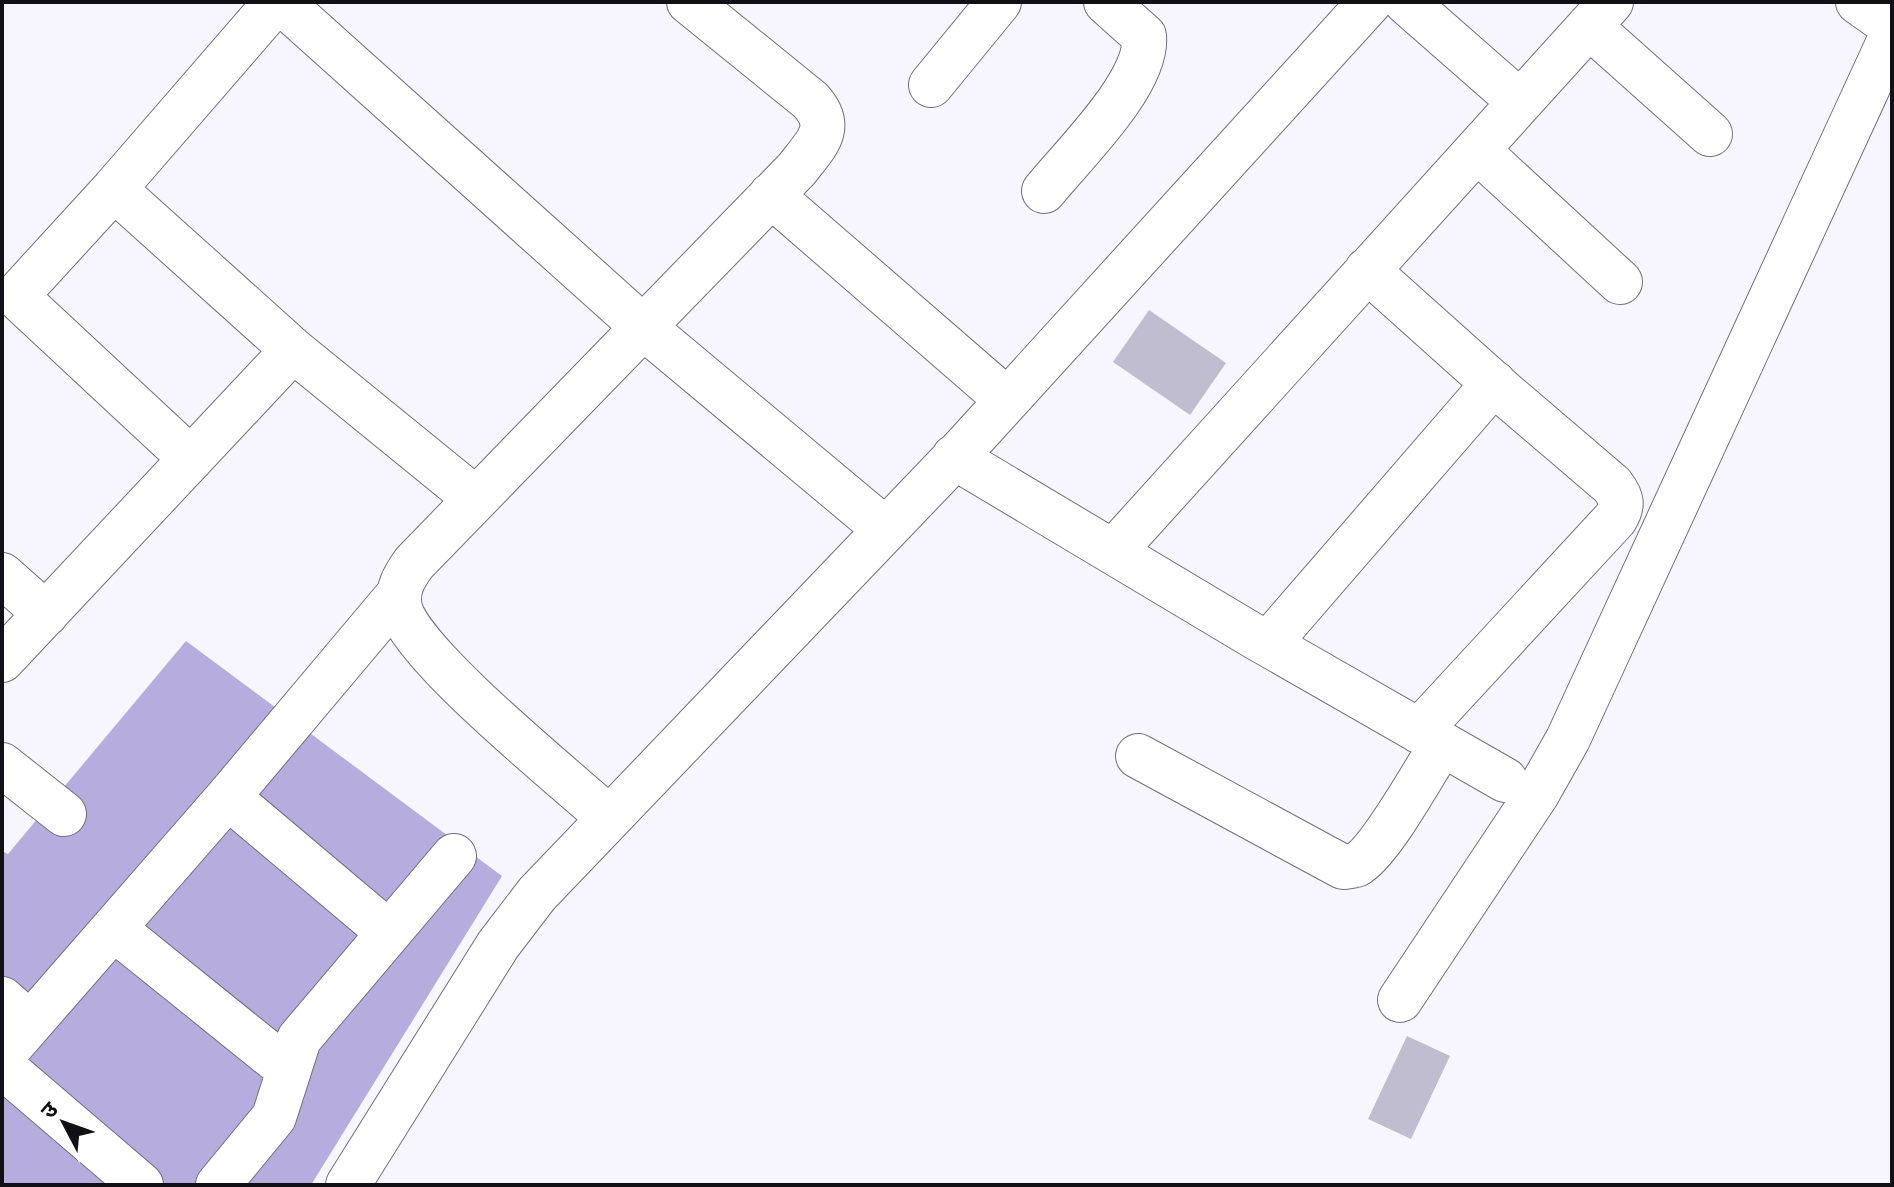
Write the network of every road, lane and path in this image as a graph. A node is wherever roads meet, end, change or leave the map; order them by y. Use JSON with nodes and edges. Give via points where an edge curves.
{"nodes":[{"id":1,"x":279,"y":2,"type":"edge"},
{"id":2,"x":689,"y":2,"type":"edge"},
{"id":3,"x":999,"y":2,"type":"edge"},
{"id":4,"x":1106,"y":2,"type":"edge"},
{"id":5,"x":1370,"y":2,"type":"edge"},
{"id":6,"x":1406,"y":2,"type":"edge"},
{"id":7,"x":1858,"y":2,"type":"edge"},
{"id":8,"x":1600,"y":14,"type":"edge"},
{"id":9,"x":1892,"y":26,"type":"edge"},
{"id":10,"x":1892,"y":35,"type":"edge"},
{"id":11,"x":931,"y":85,"type":"dead end"},
{"id":12,"x":1520,"y":102,"type":"junction"},
{"id":13,"x":1710,"y":134,"type":"dead end"},
{"id":14,"x":1477,"y":150,"type":"junction"},
{"id":15,"x":114,"y":189,"type":"junction"},
{"id":16,"x":1044,"y":191,"type":"dead end"},
{"id":17,"x":771,"y":195,"type":"junction"},
{"id":18,"x":1367,"y":270,"type":"junction"},
{"id":19,"x":1620,"y":282,"type":"dead end"},
{"id":20,"x":9,"y":290,"type":"edge"},
{"id":21,"x":642,"y":326,"type":"junction"},
{"id":22,"x":293,"y":350,"type":"junction"},
{"id":23,"x":1494,"y":383,"type":"junction"},
{"id":24,"x":1007,"y":400,"type":"junction"},
{"id":25,"x":954,"y":457,"type":"junction"},
{"id":26,"x":191,"y":459,"type":"junction"},
{"id":27,"x":476,"y":499,"type":"junction"},
{"id":28,"x":885,"y":529,"type":"junction"},
{"id":29,"x":1113,"y":552,"type":"junction"},
{"id":30,"x":2,"y":575,"type":"edge"},
{"id":31,"x":398,"y":595,"type":"junction"},
{"id":32,"x":46,"y":614,"type":"junction"},
{"id":33,"x":1268,"y":644,"type":"junction"},
{"id":34,"x":2,"y":660,"type":"edge"},
{"id":35,"x":1430,"y":738,"type":"junction"},
{"id":36,"x":1138,"y":756,"type":"dead end"},
{"id":37,"x":2,"y":765,"type":"edge"},
{"id":38,"x":1505,"y":780,"type":"dead end"},
{"id":39,"x":228,"y":797,"type":"junction"},
{"id":40,"x":64,"y":814,"type":"dead end"},
{"id":41,"x":609,"y":818,"type":"junction"},
{"id":42,"x":454,"y":856,"type":"dead end"},
{"id":43,"x":114,"y":929,"type":"junction"},
{"id":44,"x":388,"y":932,"type":"junction"},
{"id":45,"x":1400,"y":1000,"type":"dead end"},
{"id":46,"x":11,"y":1026,"type":"edge"},
{"id":47,"x":2,"y":1066,"type":"edge"},
{"id":48,"x":289,"y":1070,"type":"junction"},
{"id":49,"x":141,"y":1185,"type":"edge"},
{"id":50,"x":218,"y":1185,"type":"edge"},
{"id":51,"x":348,"y":1185,"type":"edge"}],
"edges":[{"from":1,"to":15,"type":"street"},
{"from":1,"to":21,"type":"street"},
{"from":2,"to":17,"type":"street","via":[[822,113],[824,128],[816,144]]},
{"from":3,"to":11,"type":"street"},
{"from":4,"to":16,"type":"street","via":[[1144,36],[1138,72]]},
{"from":5,"to":24,"type":"street"},
{"from":6,"to":12,"type":"street"},
{"from":7,"to":9,"type":"street"},
{"from":8,"to":12,"type":"street"},
{"from":8,"to":13,"type":"street"},
{"from":10,"to":45,"type":"street","via":[[1568,739]]},
{"from":12,"to":14,"type":"street"},
{"from":14,"to":18,"type":"street"},
{"from":14,"to":19,"type":"street"},
{"from":15,"to":20,"type":"street"},
{"from":15,"to":22,"type":"street"},
{"from":17,"to":21,"type":"street"},
{"from":17,"to":24,"type":"street"},
{"from":18,"to":23,"type":"street"},
{"from":18,"to":29,"type":"street"},
{"from":20,"to":26,"type":"street"},
{"from":21,"to":27,"type":"street"},
{"from":21,"to":28,"type":"street"},
{"from":22,"to":26,"type":"street"},
{"from":22,"to":27,"type":"street"},
{"from":23,"to":33,"type":"street"},
{"from":23,"to":35,"type":"street","via":[[1612,485],[1621,496],[1621,509]]},
{"from":24,"to":25,"type":"street"},
{"from":25,"to":28,"type":"street"},
{"from":25,"to":29,"type":"street"},
{"from":26,"to":32,"type":"street"},
{"from":27,"to":31,"type":"street","via":[[414,563]]},
{"from":28,"to":41,"type":"street"},
{"from":29,"to":33,"type":"street"},
{"from":30,"to":32,"type":"street"},
{"from":31,"to":39,"type":"street"},
{"from":31,"to":41,"type":"street","via":[[407,623],[437,662]]},
{"from":32,"to":34,"type":"street"},
{"from":33,"to":35,"type":"street"},
{"from":35,"to":36,"type":"street","via":[[1383,836],[1356,865],[1343,867]]},
{"from":35,"to":38,"type":"street"},
{"from":37,"to":40,"type":"street"},
{"from":39,"to":43,"type":"street"},
{"from":39,"to":44,"type":"street"},
{"from":41,"to":51,"type":"street","via":[[537,894],[498,945]]},
{"from":42,"to":44,"type":"street"},
{"from":43,"to":46,"type":"street"},
{"from":43,"to":48,"type":"street"},
{"from":44,"to":48,"type":"street","via":[[299,1039]]},
{"from":47,"to":49,"type":"street"},
{"from":48,"to":50,"type":"street","via":[[274,1117]]}]}
